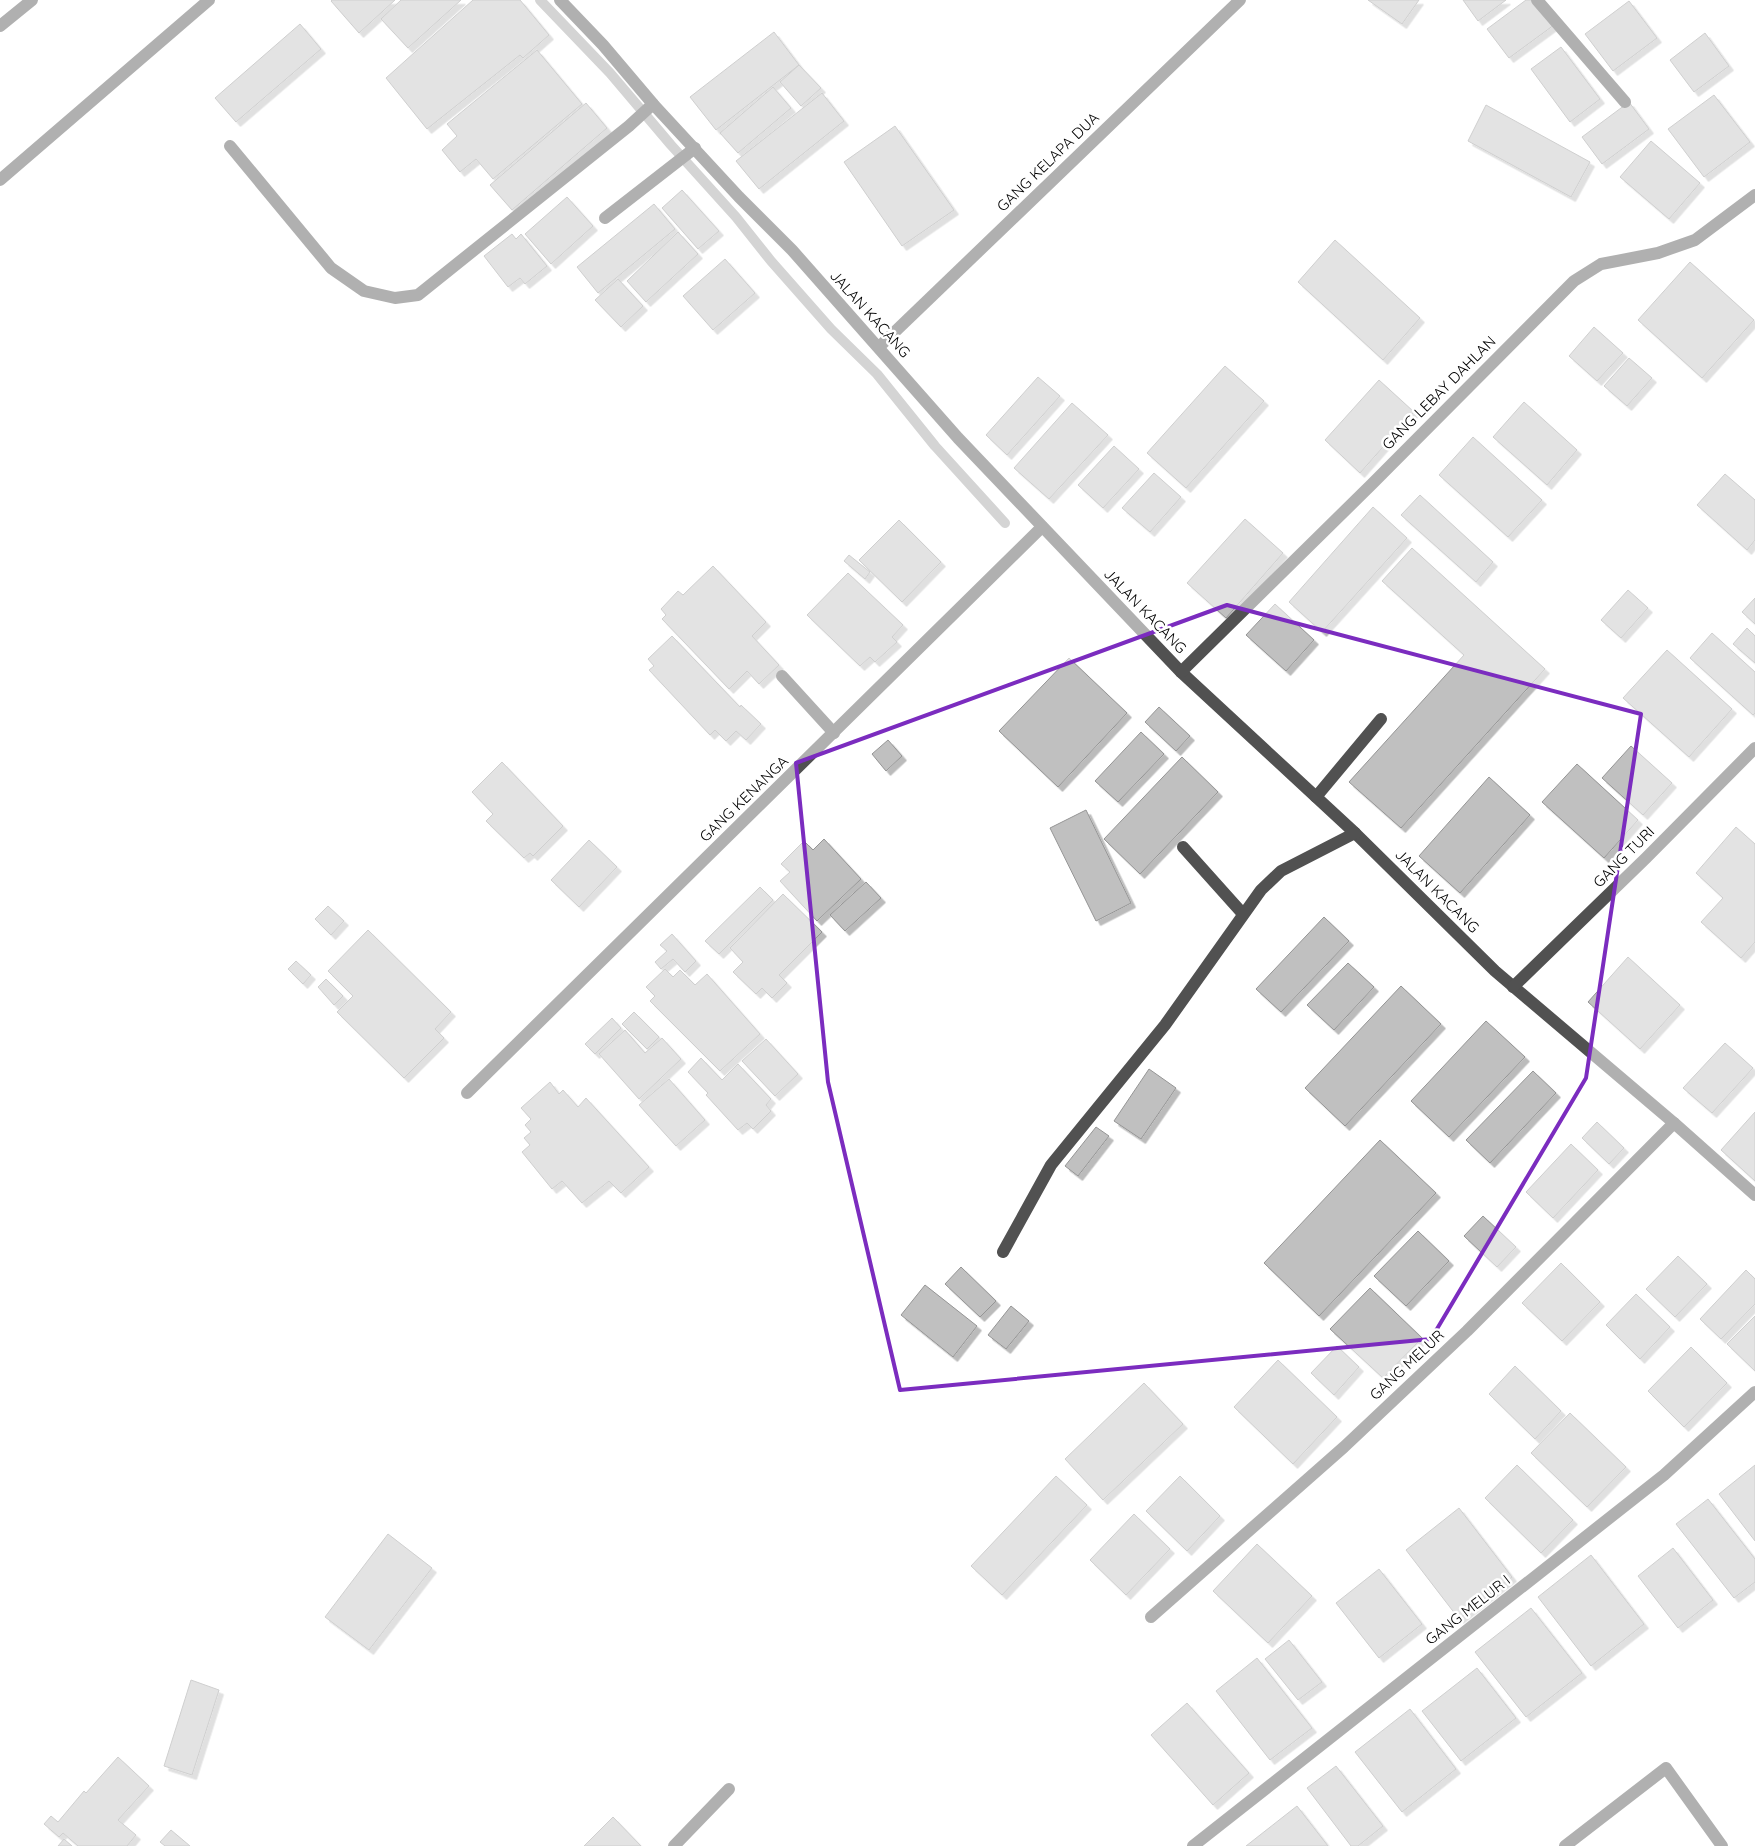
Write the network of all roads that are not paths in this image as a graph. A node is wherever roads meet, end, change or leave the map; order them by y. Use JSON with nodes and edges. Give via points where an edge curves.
{"nodes":[{"id":1,"x":32,"y":0,"type":"edge"},
{"id":2,"x":209,"y":0,"type":"edge"},
{"id":3,"x":1240,"y":0,"type":"edge"},
{"id":4,"x":1537,"y":0,"type":"edge"},
{"id":5,"x":562,"y":1,"type":"edge"},
{"id":6,"x":0,"y":26,"type":"edge"},
{"id":7,"x":1625,"y":102,"type":"dead end"},
{"id":8,"x":649,"y":108,"type":"junction"},
{"id":9,"x":230,"y":146,"type":"dead end"},
{"id":10,"x":691,"y":151,"type":"junction"},
{"id":11,"x":0,"y":180,"type":"edge"},
{"id":12,"x":1755,"y":195,"type":"edge"},
{"id":13,"x":605,"y":218,"type":"dead end"},
{"id":14,"x":879,"y":347,"type":"junction"},
{"id":15,"x":1042,"y":526,"type":"junction"},
{"id":16,"x":1181,"y":672,"type":"junction"},
{"id":17,"x":782,"y":676,"type":"dead end"},
{"id":18,"x":1381,"y":719,"type":"dead end"},
{"id":19,"x":834,"y":733,"type":"junction"},
{"id":20,"x":1755,"y":748,"type":"edge"},
{"id":21,"x":1316,"y":797,"type":"junction"},
{"id":22,"x":1354,"y":833,"type":"junction"},
{"id":23,"x":1183,"y":846,"type":"dead end"},
{"id":24,"x":1243,"y":914,"type":"junction"},
{"id":25,"x":1513,"y":987,"type":"junction"},
{"id":26,"x":467,"y":1094,"type":"dead end"},
{"id":27,"x":1674,"y":1123,"type":"junction"},
{"id":28,"x":1755,"y":1195,"type":"edge"},
{"id":29,"x":1004,"y":1252,"type":"dead end"},
{"id":30,"x":1755,"y":1392,"type":"edge"},
{"id":31,"x":1150,"y":1617,"type":"dead end"},
{"id":32,"x":730,"y":1789,"type":"dead end"},
{"id":33,"x":674,"y":1846,"type":"edge"},
{"id":34,"x":1193,"y":1846,"type":"edge"},
{"id":35,"x":1565,"y":1846,"type":"edge"},
{"id":36,"x":1722,"y":1846,"type":"edge"}],
"edges":[{"from":1,"to":6,"type":"street"},
{"from":2,"to":11,"type":"street"},
{"from":3,"to":14,"type":"street","name":"GANG KELAPA DUA"},
{"from":4,"to":7,"type":"street"},
{"from":5,"to":8,"type":"street","name":"JALAN KACANG","via":[[603,45]]},
{"from":8,"to":9,"type":"street","via":[[418,295],[395,298],[364,291],[331,268]]},
{"from":8,"to":10,"type":"street","name":"JALAN KACANG"},
{"from":10,"to":13,"type":"street"},
{"from":10,"to":14,"type":"street","name":"JALAN KACANG","via":[[792,250]]},
{"from":12,"to":16,"type":"street","name":"GANG LEBAY DAHLAN","via":[[1695,240],[1658,253],[1601,264],[1574,281]]},
{"from":14,"to":15,"type":"street","name":"JALAN KACANG","via":[[958,438]]},
{"from":15,"to":16,"type":"street","name":"JALAN KACANG"},
{"from":15,"to":19,"type":"street","name":"GANG KENANGA"},
{"from":16,"to":21,"type":"street","name":"JALAN KACANG"},
{"from":17,"to":19,"type":"street"},
{"from":18,"to":21,"type":"street"},
{"from":19,"to":26,"type":"street","name":"GANG KENANGA"},
{"from":20,"to":25,"type":"street","name":"GANG TURI"},
{"from":21,"to":22,"type":"street","name":"JALAN KACANG"},
{"from":22,"to":24,"type":"street","via":[[1282,871],[1261,890]]},
{"from":22,"to":25,"type":"street","name":"JALAN KACANG"},
{"from":23,"to":24,"type":"street"},
{"from":24,"to":29,"type":"street","via":[[1165,1025],[1051,1165]]},
{"from":25,"to":27,"type":"street","name":"JALAN KACANG"},
{"from":27,"to":28,"type":"street","name":"JALAN KACANG"},
{"from":27,"to":31,"type":"street","name":"GANG MELUR","via":[[1467,1331],[1344,1447]]},
{"from":30,"to":34,"type":"street","name":"GANG MELUR I","via":[[1664,1475]]},
{"from":32,"to":33,"type":"street"},
{"from":35,"to":36,"type":"street","via":[[1666,1768]]}]}
